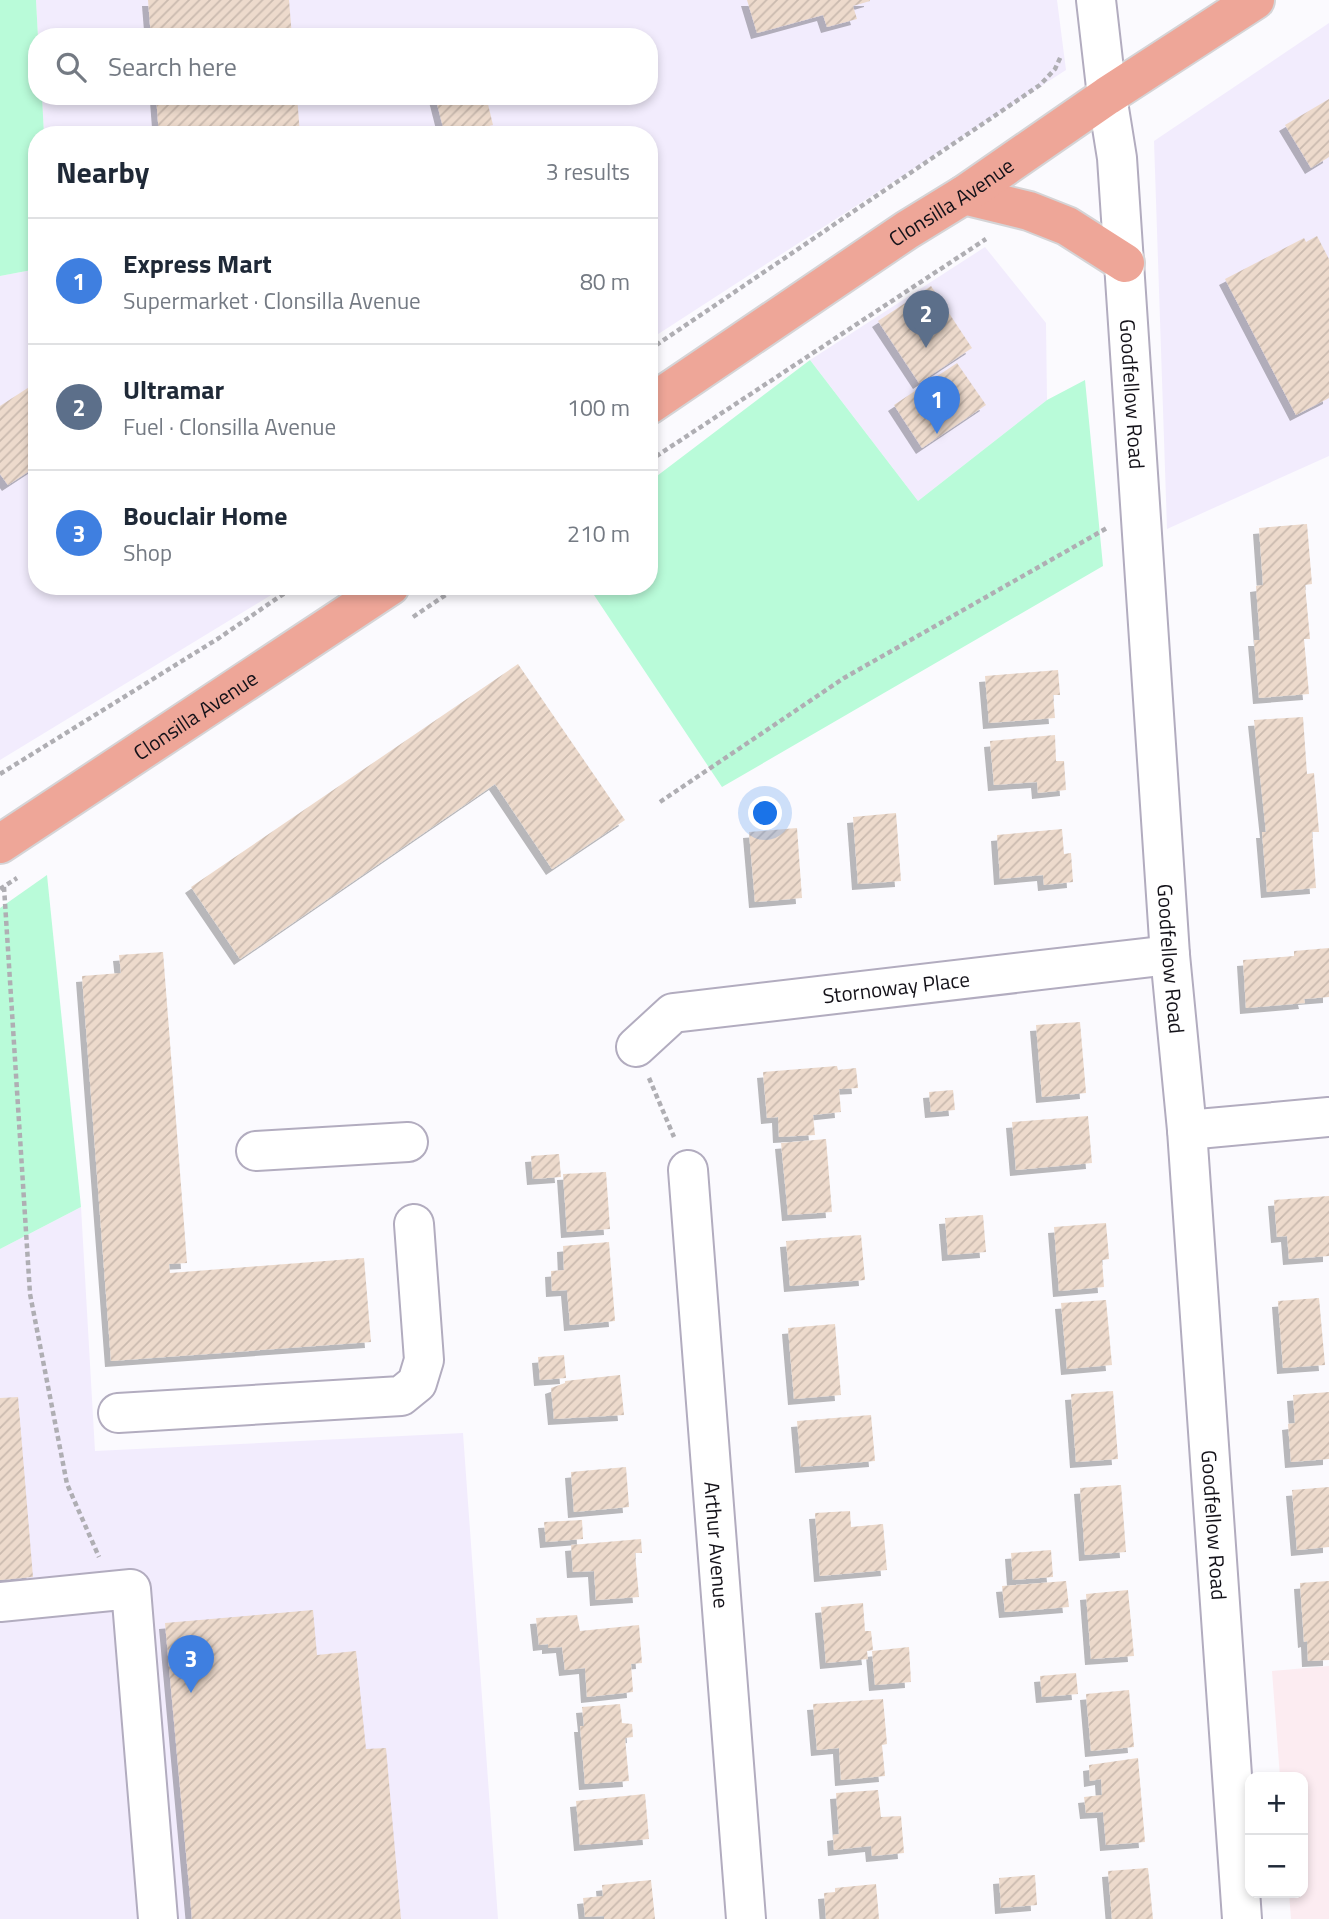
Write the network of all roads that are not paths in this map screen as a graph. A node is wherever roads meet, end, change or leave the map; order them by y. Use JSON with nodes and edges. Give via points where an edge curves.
{"nodes":[{"id":1,"x":1096,"y":0,"type":"edge"},
{"id":2,"x":1255,"y":0,"type":"edge"},
{"id":3,"x":1107,"y":96,"type":"junction"},
{"id":4,"x":964,"y":195,"type":"junction"},
{"id":5,"x":1125,"y":263,"type":"junction"},
{"id":6,"x":658,"y":399,"type":"edge"},
{"id":7,"x":376,"y":595,"type":"edge"},
{"id":8,"x":0,"y":844,"type":"edge"},
{"id":9,"x":1170,"y":955,"type":"junction"},
{"id":10,"x":636,"y":1047,"type":"road end"},
{"id":11,"x":1329,"y":1117,"type":"edge"},
{"id":12,"x":1187,"y":1130,"type":"junction"},
{"id":13,"x":408,"y":1142,"type":"dead end"},
{"id":14,"x":256,"y":1151,"type":"dead end"},
{"id":15,"x":688,"y":1170,"type":"road end"},
{"id":16,"x":414,"y":1224,"type":"dead end"},
{"id":17,"x":118,"y":1413,"type":"dead end"},
{"id":18,"x":0,"y":1602,"type":"edge"},
{"id":19,"x":158,"y":1919,"type":"edge"},
{"id":20,"x":746,"y":1919,"type":"edge"},
{"id":21,"x":1242,"y":1919,"type":"edge"}],
"edges":[{"from":1,"to":3,"type":"street","name":"Goodfellow Road"},
{"from":2,"to":3,"type":"main road","name":"Clonsilla Avenue"},
{"from":3,"to":4,"type":"main road","name":"Clonsilla Avenue"},
{"from":3,"to":5,"type":"street","name":"Goodfellow Road","via":[[1118,158]]},
{"from":4,"to":5,"type":"main road","via":[[1067,226]]},
{"from":4,"to":6,"type":"main road","name":"Clonsilla Avenue"},
{"from":5,"to":9,"type":"street","name":"Goodfellow Road"},
{"from":7,"to":8,"type":"main road","name":"Clonsilla Avenue"},
{"from":9,"to":10,"type":"street","name":"Stornoway Place","via":[[673,1013]]},
{"from":9,"to":12,"type":"street","name":"Goodfellow Road"},
{"from":11,"to":12,"type":"street"},
{"from":12,"to":21,"type":"street","name":"Goodfellow Road"},
{"from":13,"to":14,"type":"street"},
{"from":15,"to":20,"type":"street","name":"Arthur Avenue"},
{"from":16,"to":17,"type":"street","via":[[424,1360],[418,1383],[401,1396]]},
{"from":18,"to":19,"type":"street","via":[[131,1589]]}]}
